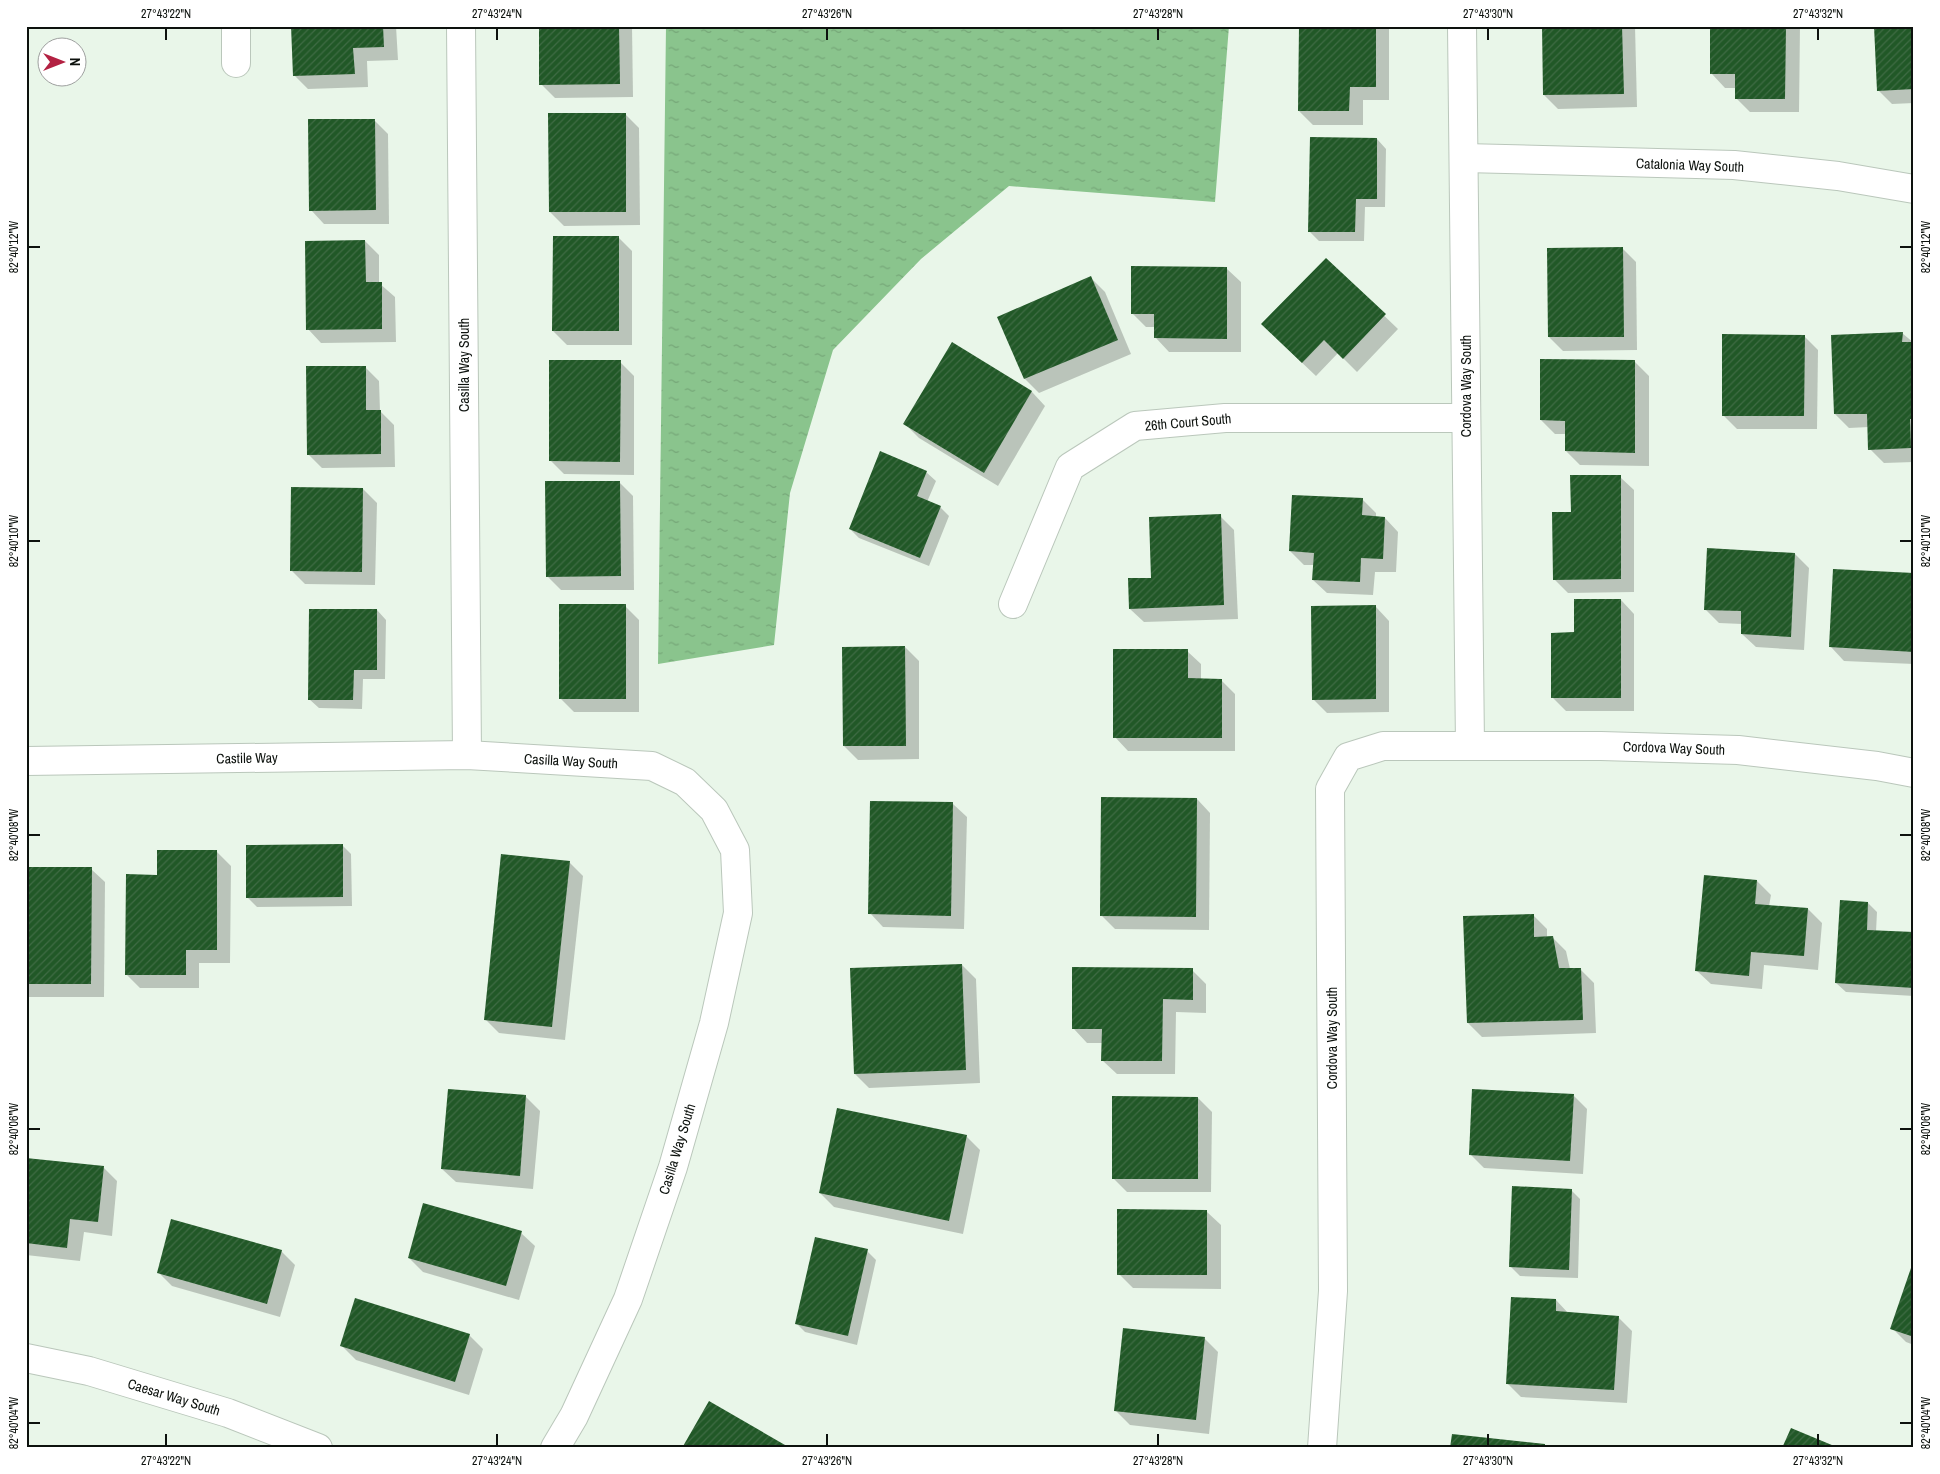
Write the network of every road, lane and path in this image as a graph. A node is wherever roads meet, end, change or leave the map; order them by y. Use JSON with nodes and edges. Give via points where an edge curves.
{"nodes":[{"id":1,"x":236,"y":26,"type":"edge"},
{"id":2,"x":461,"y":26,"type":"edge"},
{"id":3,"x":1462,"y":26,"type":"edge"},
{"id":4,"x":236,"y":63,"type":"dead end"},
{"id":5,"x":1464,"y":158,"type":"junction"},
{"id":6,"x":1914,"y":189,"type":"edge"},
{"id":7,"x":1466,"y":418,"type":"junction"},
{"id":8,"x":1013,"y":604,"type":"dead end"},
{"id":9,"x":1470,"y":746,"type":"junction"},
{"id":10,"x":467,"y":755,"type":"junction"},
{"id":11,"x":26,"y":761,"type":"edge"},
{"id":12,"x":1914,"y":773,"type":"edge"},
{"id":13,"x":26,"y":1358,"type":"edge"},
{"id":14,"x":318,"y":1448,"type":"edge"},
{"id":15,"x":555,"y":1448,"type":"edge"},
{"id":16,"x":1322,"y":1448,"type":"edge"}],
"edges":[{"from":1,"to":4,"type":"street"},
{"from":2,"to":10,"type":"street","name":"Casilla Way South"},
{"from":3,"to":5,"type":"street","name":"Cordova Way South"},
{"from":5,"to":6,"type":"street","name":"Catalonia Way South","via":[[1734,165],[1838,176]]},
{"from":5,"to":7,"type":"street","name":"Cordova Way South"},
{"from":7,"to":8,"type":"street","name":"26th Court South","via":[[1225,418],[1135,426],[1070,467]]},
{"from":7,"to":9,"type":"street","name":"Cordova Way South"},
{"from":9,"to":12,"type":"street","name":"Cordova Way South","via":[[1738,750]]},
{"from":9,"to":16,"type":"street","name":"Cordova Way South","via":[[1383,746],[1348,757],[1330,788],[1333,1291]]},
{"from":10,"to":11,"type":"street","name":"Castile Way"},
{"from":10,"to":15,"type":"street","name":"Casilla Way South","via":[[652,766],[685,782],[714,810],[735,850],[738,913],[714,1024],[673,1167],[628,1299],[574,1416]]},
{"from":13,"to":14,"type":"street","name":"Caesar Way South","via":[[117,1379],[228,1414]]}]}
